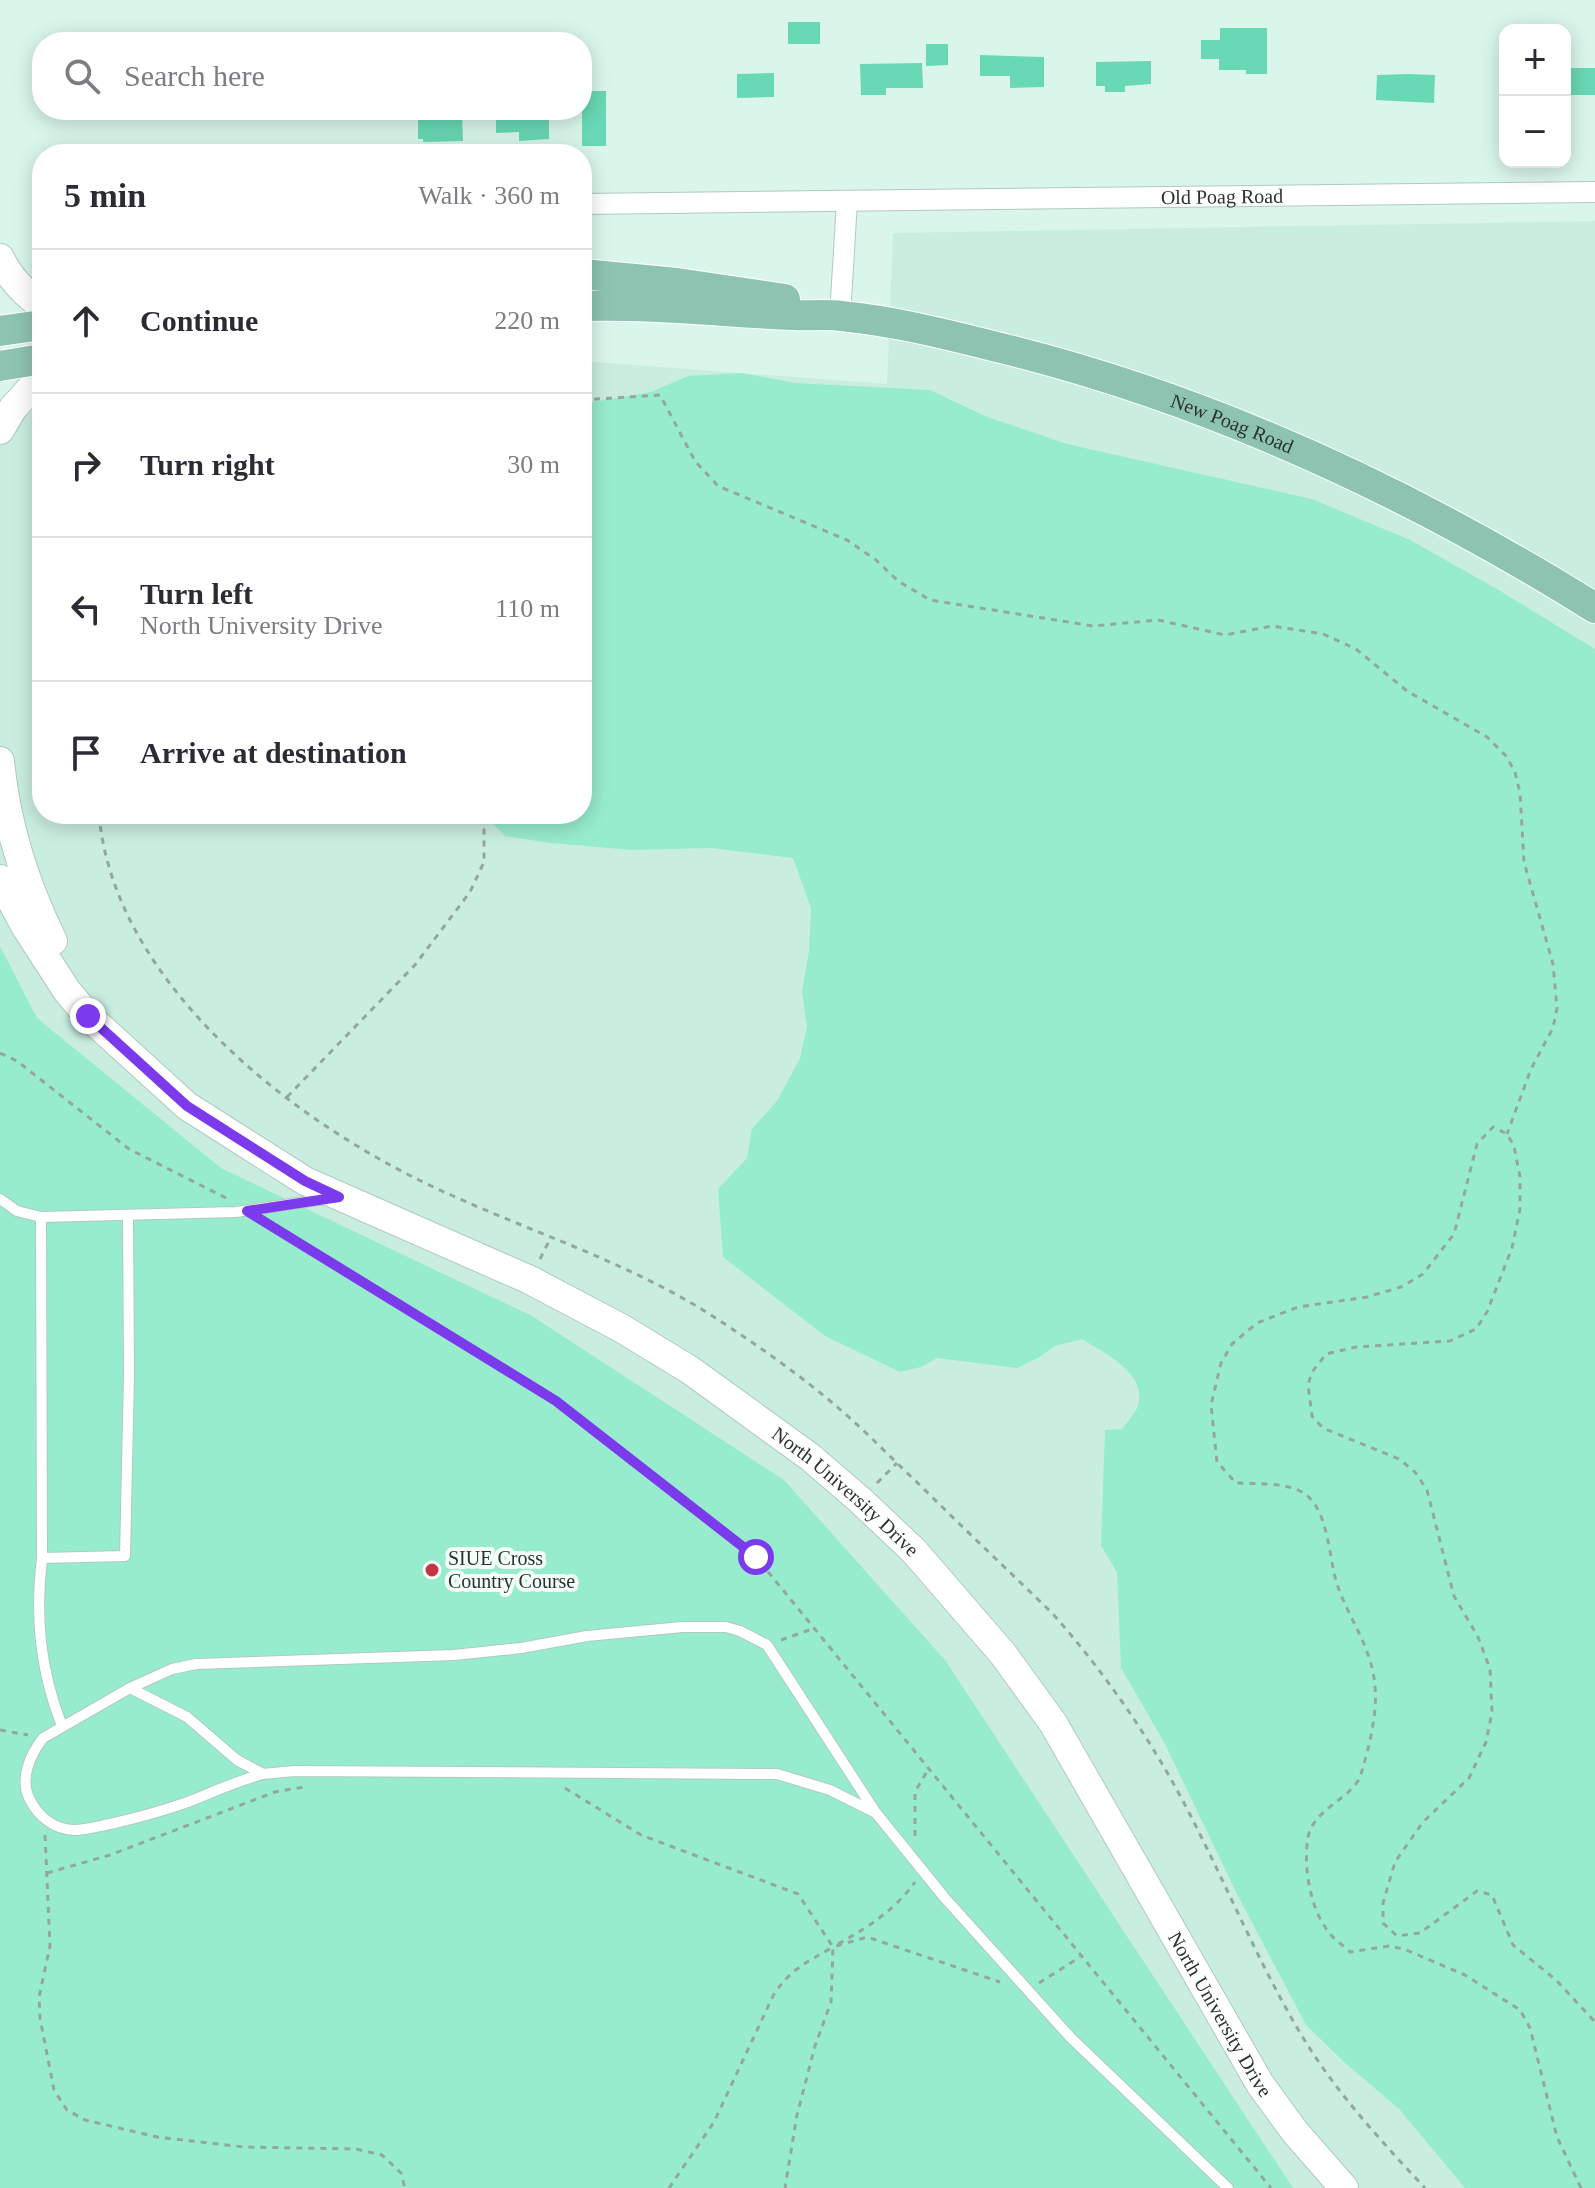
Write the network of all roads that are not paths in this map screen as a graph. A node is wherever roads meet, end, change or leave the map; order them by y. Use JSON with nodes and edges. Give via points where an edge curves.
{"nodes":[{"id":1,"x":1595,"y":192,"type":"edge"},
{"id":2,"x":847,"y":201,"type":"junction"},
{"id":3,"x":592,"y":204,"type":"edge"},
{"id":4,"x":0,"y":258,"type":"edge"},
{"id":5,"x":592,"y":275,"type":"edge"},
{"id":6,"x":32,"y":298,"type":"edge"},
{"id":7,"x":592,"y":306,"type":"edge"},
{"id":8,"x":840,"y":316,"type":"junction"},
{"id":9,"x":32,"y":326,"type":"edge"},
{"id":10,"x":0,"y":331,"type":"edge"},
{"id":11,"x":32,"y":361,"type":"edge"},
{"id":12,"x":0,"y":366,"type":"edge"},
{"id":13,"x":32,"y":387,"type":"edge"},
{"id":14,"x":0,"y":430,"type":"edge"},
{"id":15,"x":1595,"y":608,"type":"edge"},
{"id":16,"x":0,"y":761,"type":"edge"},
{"id":17,"x":0,"y":879,"type":"edge"},
{"id":18,"x":118,"y":1043,"type":"junction"},
{"id":19,"x":339,"y":1197,"type":"junction"},
{"id":20,"x":0,"y":1199,"type":"edge"},
{"id":21,"x":128,"y":1215,"type":"junction"},
{"id":22,"x":41,"y":1217,"type":"junction"},
{"id":23,"x":42,"y":1558,"type":"junction"},
{"id":24,"x":130,"y":1688,"type":"junction"},
{"id":25,"x":62,"y":1726,"type":"junction"},
{"id":26,"x":263,"y":1774,"type":"junction"},
{"id":27,"x":876,"y":1813,"type":"junction"},
{"id":28,"x":1228,"y":2188,"type":"edge"},
{"id":29,"x":1344,"y":2188,"type":"edge"}],
"edges":[{"from":1,"to":2,"type":"street","name":"Old Poag Road"},
{"from":2,"to":3,"type":"street","name":"Old Poag Road"},
{"from":2,"to":8,"type":"street"},
{"from":4,"to":6,"type":"main road"},
{"from":5,"to":8,"type":"main road","name":"New Poag Road","via":[[742,291],[796,300]]},
{"from":7,"to":8,"type":"main road","name":"New Poag Road"},
{"from":8,"to":15,"type":"main road","name":"New Poag Road","via":[[1033,356],[1211,414],[1380,487]]},
{"from":9,"to":10,"type":"main road"},
{"from":11,"to":12,"type":"main road"},
{"from":13,"to":14,"type":"main road"},
{"from":16,"to":18,"type":"main road","name":"North University Drive","via":[[11,827],[38,909]]},
{"from":17,"to":18,"type":"main road","name":"North University Drive","via":[[67,991]]},
{"from":18,"to":19,"type":"main road","name":"North University Drive","via":[[187,1106]]},
{"from":19,"to":21,"type":"lane","via":[[247,1211]]},
{"from":19,"to":29,"type":"main road","name":"North University Drive","via":[[530,1280],[621,1328],[746,1409],[860,1500],[914,1551],[1003,1654],[1053,1723],[1260,2084]]},
{"from":20,"to":22,"type":"lane","via":[[17,1211]]},
{"from":21,"to":22,"type":"lane"},
{"from":21,"to":23,"type":"lane","via":[[125,1556]]},
{"from":22,"to":23,"type":"lane"},
{"from":23,"to":25,"type":"lane","via":[[38,1631],[43,1668]]},
{"from":24,"to":25,"type":"lane"},
{"from":24,"to":26,"type":"lane","via":[[187,1717],[237,1760]]},
{"from":24,"to":27,"type":"lane","via":[[196,1664],[454,1655],[587,1636],[726,1627],[767,1645]]},
{"from":25,"to":26,"type":"lane","via":[[43,1738],[27,1766],[25,1782],[35,1809],[59,1827],[75,1830],[140,1817]]},
{"from":26,"to":27,"type":"lane","via":[[777,1774],[830,1790]]},
{"from":27,"to":28,"type":"lane","via":[[1071,2038]]}]}
